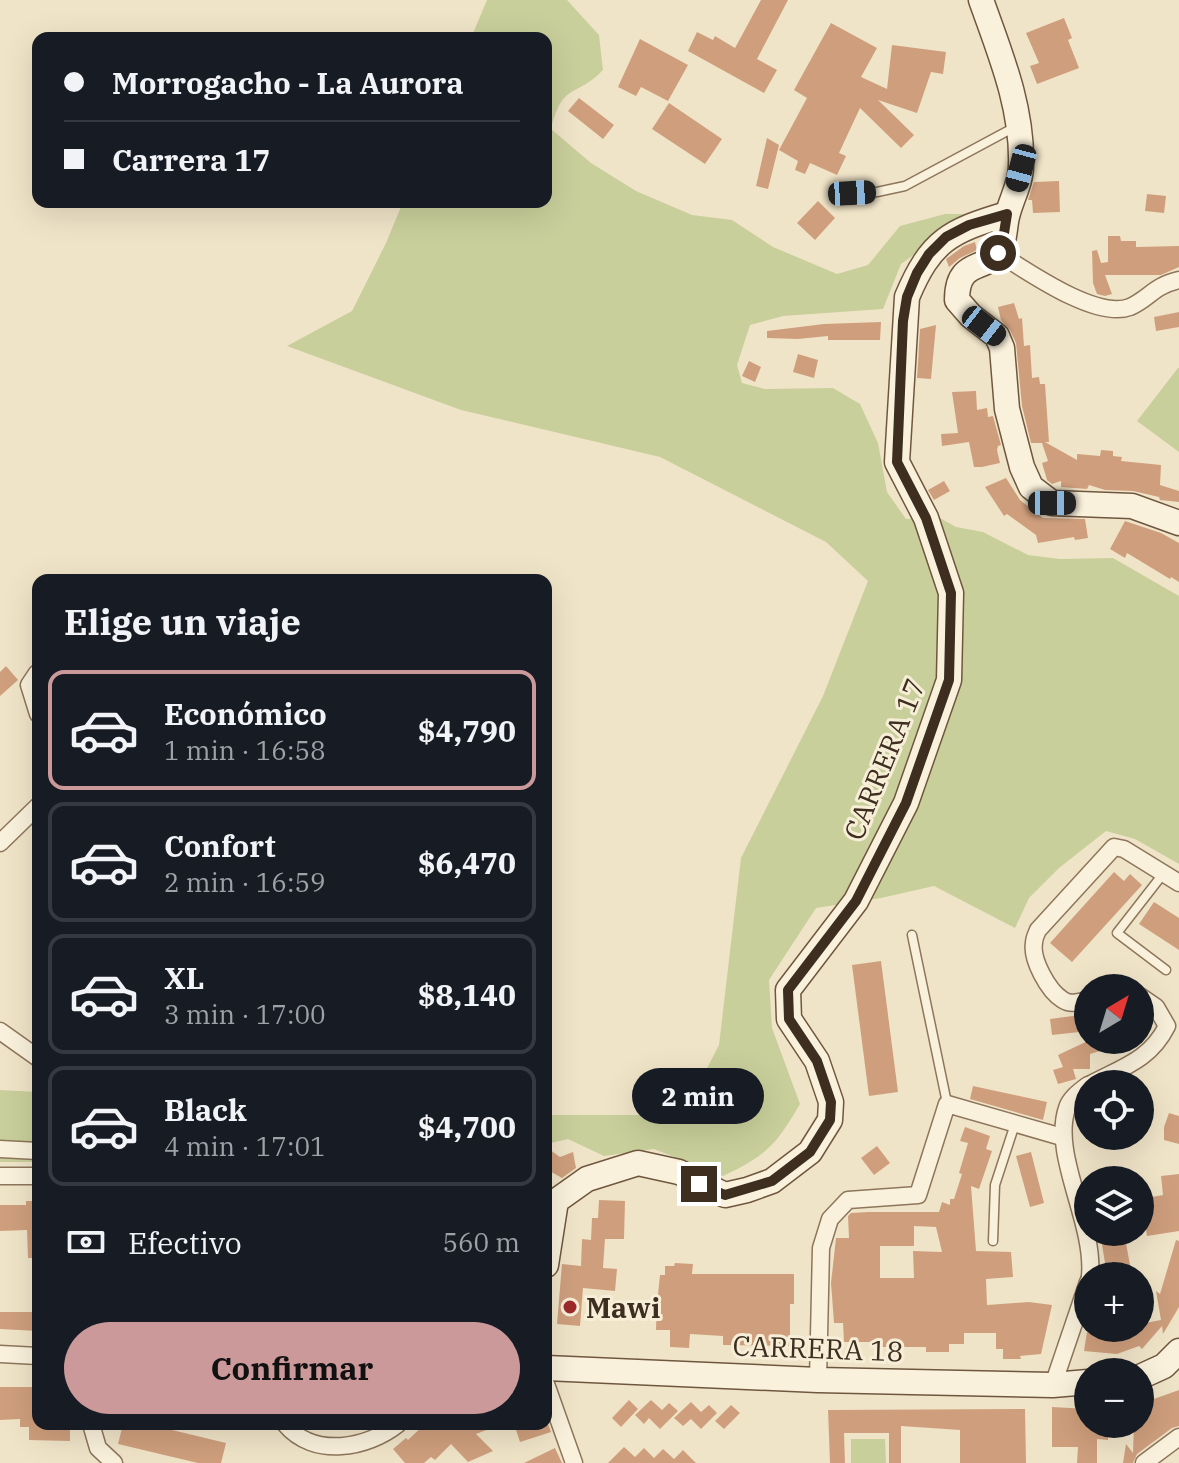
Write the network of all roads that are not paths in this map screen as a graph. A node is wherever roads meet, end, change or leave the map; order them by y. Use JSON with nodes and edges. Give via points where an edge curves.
{"nodes":[{"id":1,"x":981,"y":0,"type":"edge"},
{"id":2,"x":1018,"y":125,"type":"junction"},
{"id":3,"x":852,"y":193,"type":"dead end"},
{"id":4,"x":1007,"y":214,"type":"junction"},
{"id":5,"x":998,"y":253,"type":"junction"},
{"id":6,"x":1179,"y":280,"type":"edge"},
{"id":7,"x":1179,"y":523,"type":"edge"},
{"id":8,"x":32,"y":812,"type":"edge"},
{"id":9,"x":0,"y":843,"type":"edge"},
{"id":10,"x":1163,"y":874,"type":"junction"},
{"id":11,"x":1179,"y":883,"type":"edge"},
{"id":12,"x":912,"y":935,"type":"dead end"},
{"id":13,"x":1166,"y":970,"type":"dead end"},
{"id":14,"x":1074,"y":1003,"type":"edge"},
{"id":15,"x":1154,"y":1006,"type":"edge"},
{"id":16,"x":0,"y":1031,"type":"edge"},
{"id":17,"x":1154,"y":1048,"type":"edge"},
{"id":18,"x":32,"y":1054,"type":"edge"},
{"id":19,"x":1146,"y":1054,"type":"edge"},
{"id":20,"x":1118,"y":1070,"type":"edge"},
{"id":21,"x":1074,"y":1097,"type":"edge"},
{"id":22,"x":947,"y":1104,"type":"junction"},
{"id":23,"x":1015,"y":1124,"type":"junction"},
{"id":24,"x":1062,"y":1137,"type":"junction"},
{"id":25,"x":0,"y":1149,"type":"edge"},
{"id":26,"x":32,"y":1151,"type":"edge"},
{"id":27,"x":0,"y":1176,"type":"edge"},
{"id":28,"x":32,"y":1176,"type":"edge"},
{"id":29,"x":552,"y":1198,"type":"edge"},
{"id":30,"x":993,"y":1241,"type":"dead end"},
{"id":31,"x":1091,"y":1262,"type":"edge"},
{"id":32,"x":1074,"y":1323,"type":"edge"},
{"id":33,"x":0,"y":1354,"type":"edge"},
{"id":34,"x":32,"y":1356,"type":"edge"},
{"id":35,"x":1172,"y":1358,"type":"edge"},
{"id":36,"x":552,"y":1368,"type":"edge"},
{"id":37,"x":1154,"y":1369,"type":"edge"},
{"id":38,"x":818,"y":1380,"type":"junction"},
{"id":39,"x":1074,"y":1383,"type":"edge"},
{"id":40,"x":1053,"y":1385,"type":"junction"},
{"id":41,"x":552,"y":1401,"type":"edge"},
{"id":42,"x":93,"y":1430,"type":"edge"},
{"id":43,"x":291,"y":1430,"type":"edge"},
{"id":44,"x":391,"y":1430,"type":"edge"},
{"id":45,"x":1179,"y":1437,"type":"edge"},
{"id":46,"x":349,"y":1455,"type":"edge"},
{"id":47,"x":114,"y":1463,"type":"edge"},
{"id":48,"x":574,"y":1463,"type":"edge"},
{"id":49,"x":1144,"y":1463,"type":"edge"}],
"edges":[{"from":1,"to":2,"type":"street","via":[[1011,85]]},
{"from":2,"to":3,"type":"lane","via":[[905,186]]},
{"from":2,"to":4,"type":"street","via":[[1021,168]]},
{"from":4,"to":5,"type":"street"},
{"from":4,"to":29,"type":"street","name":"CARRERA 17","via":[[946,237],[923,264],[907,297],[897,462],[926,518],[951,593],[949,680],[906,803],[856,901],[788,990],[789,1019],[817,1061],[831,1102],[830,1120],[810,1152],[772,1181],[747,1190],[725,1195],[679,1172],[638,1163],[587,1179]]},
{"from":5,"to":6,"type":"street","via":[[1063,293],[1110,310],[1130,307],[1162,284]]},
{"from":5,"to":7,"type":"street","via":[[970,267],[957,286],[957,300],[997,336],[1002,348],[1007,409],[1031,487],[1052,503],[1132,506]]},
{"from":8,"to":9,"type":"street"},
{"from":10,"to":11,"type":"street"},
{"from":10,"to":13,"type":"lane","via":[[1117,933]]},
{"from":10,"to":14,"type":"street","via":[[1114,847],[1038,930],[1033,944],[1036,961],[1053,990]]},
{"from":12,"to":22,"type":"lane"},
{"from":15,"to":17,"type":"street","via":[[1167,1026]]},
{"from":16,"to":18,"type":"street"},
{"from":19,"to":20,"type":"street"},
{"from":21,"to":24,"type":"street"},
{"from":22,"to":23,"type":"street"},
{"from":22,"to":38,"type":"street","via":[[918,1195],[848,1200],[830,1219],[821,1248]]},
{"from":23,"to":24,"type":"street"},
{"from":23,"to":30,"type":"lane","via":[[995,1185]]},
{"from":24,"to":31,"type":"street"},
{"from":25,"to":26,"type":"street"},
{"from":27,"to":28,"type":"street"},
{"from":32,"to":40,"type":"street"},
{"from":33,"to":34,"type":"street"},
{"from":35,"to":37,"type":"street"},
{"from":36,"to":38,"type":"street","name":"CARRERA 18"},
{"from":38,"to":40,"type":"street","name":"CARRERA 18"},
{"from":39,"to":40,"type":"street","name":"CARRERA 18"},
{"from":41,"to":48,"type":"street"},
{"from":42,"to":47,"type":"street","via":[[98,1448]]},
{"from":43,"to":46,"type":"street"},
{"from":44,"to":46,"type":"street"},
{"from":45,"to":49,"type":"street"}]}
